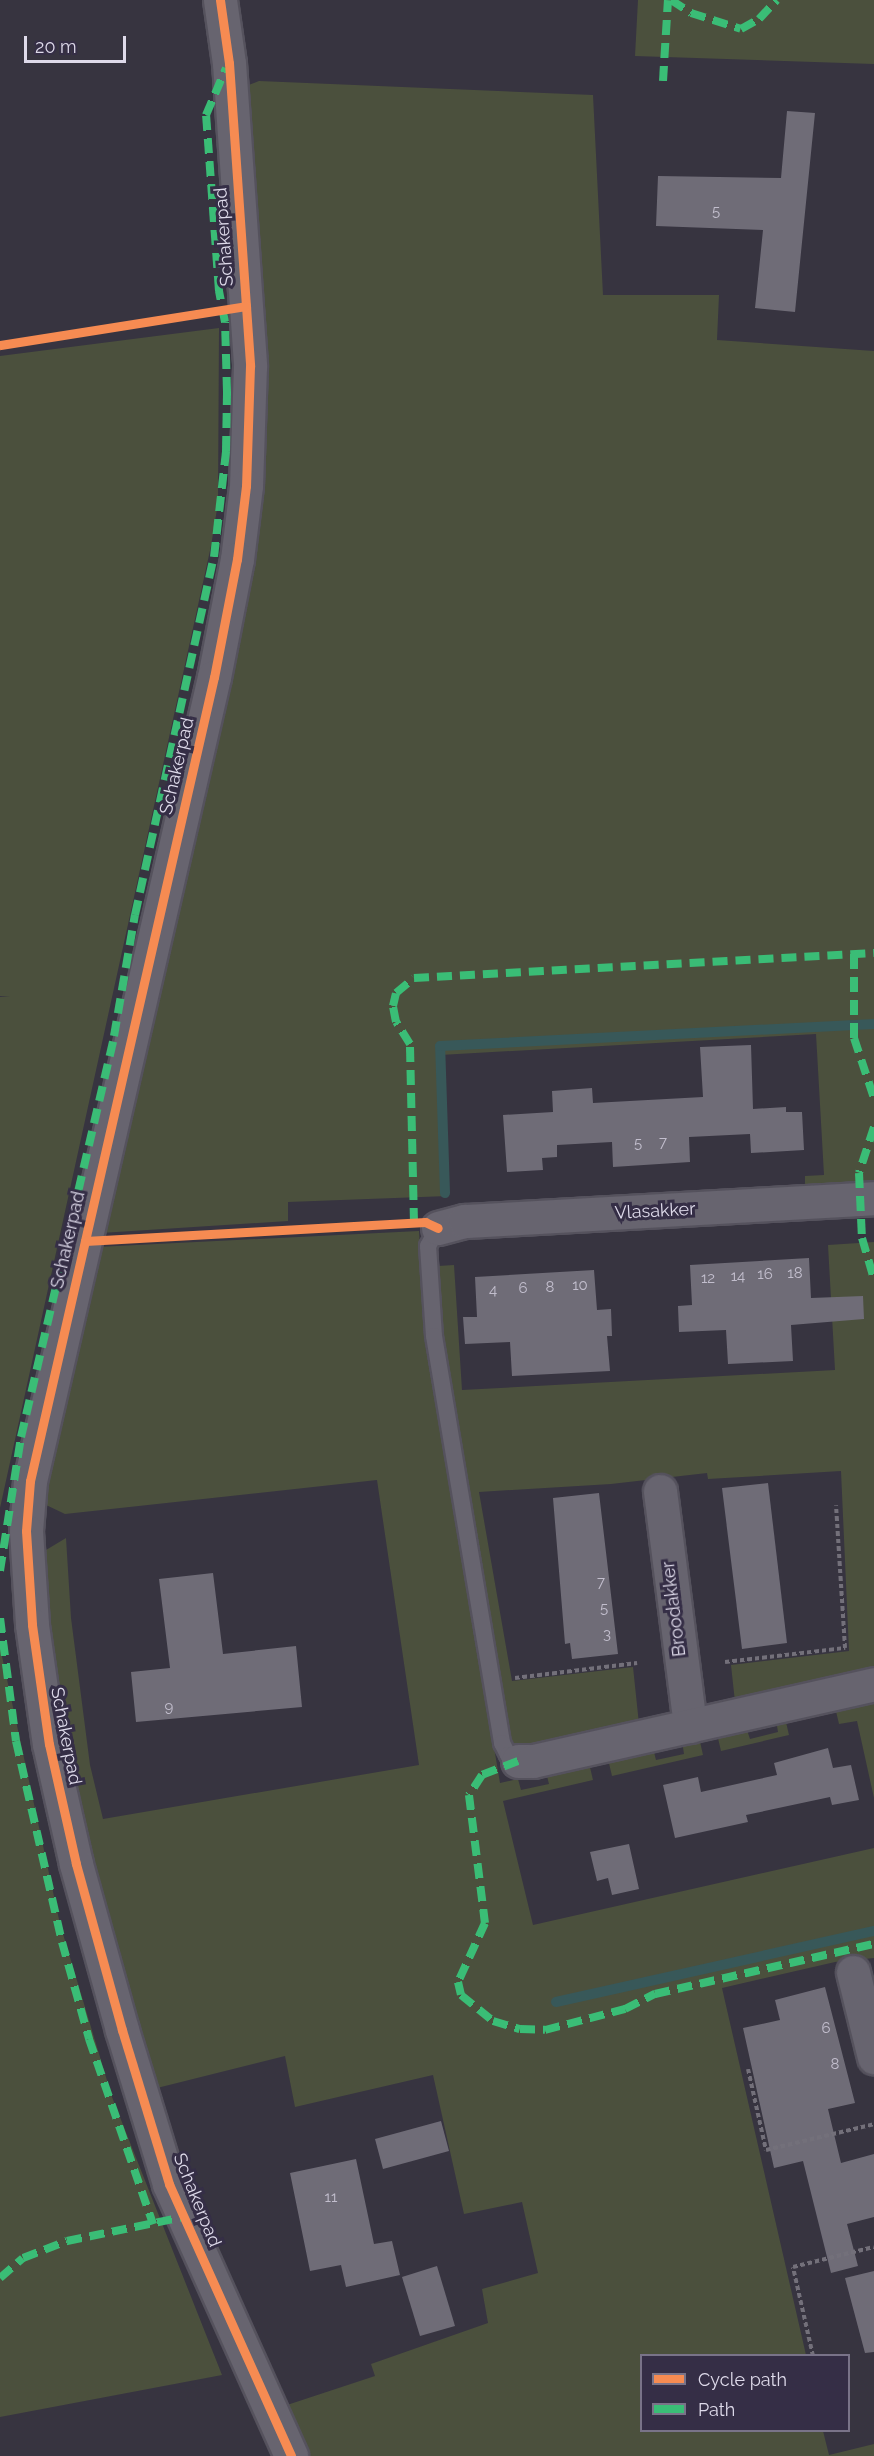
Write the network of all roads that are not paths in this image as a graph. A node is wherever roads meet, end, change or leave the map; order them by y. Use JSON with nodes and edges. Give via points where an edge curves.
{"nodes":[{"id":1,"x":220,"y":0,"type":"edge"},
{"id":2,"x":874,"y":1198,"type":"edge"},
{"id":3,"x":438,"y":1228,"type":"joint"},
{"id":4,"x":660,"y":1491,"type":"dead end"},
{"id":5,"x":13,"y":1534,"type":"edge"},
{"id":6,"x":874,"y":1684,"type":"edge"},
{"id":7,"x":690,"y":1725,"type":"junction"},
{"id":8,"x":518,"y":1761,"type":"joint"},
{"id":9,"x":853,"y":1972,"type":"dead end"},
{"id":10,"x":874,"y":2057,"type":"edge"},
{"id":11,"x":291,"y":2456,"type":"edge"}],
"edges":[{"from":1,"to":5,"type":"street","name":"Schakerpad","via":[[229,63],[250,366],[240,538],[214,676],[30,1481]]},
{"from":2,"to":3,"type":"street","name":"Vlasakker","via":[[465,1221]]},
{"from":3,"to":8,"type":"lane","via":[[428,1246],[434,1336],[502,1743],[508,1755]]},
{"from":4,"to":7,"type":"street","name":"Broodakker"},
{"from":5,"to":11,"type":"street","name":"Schakerpad","via":[[32,1624],[48,1734],[76,1864],[122,2030],[169,2184]]},
{"from":6,"to":7,"type":"street"},
{"from":7,"to":8,"type":"street"},
{"from":9,"to":10,"type":"street"}]}
